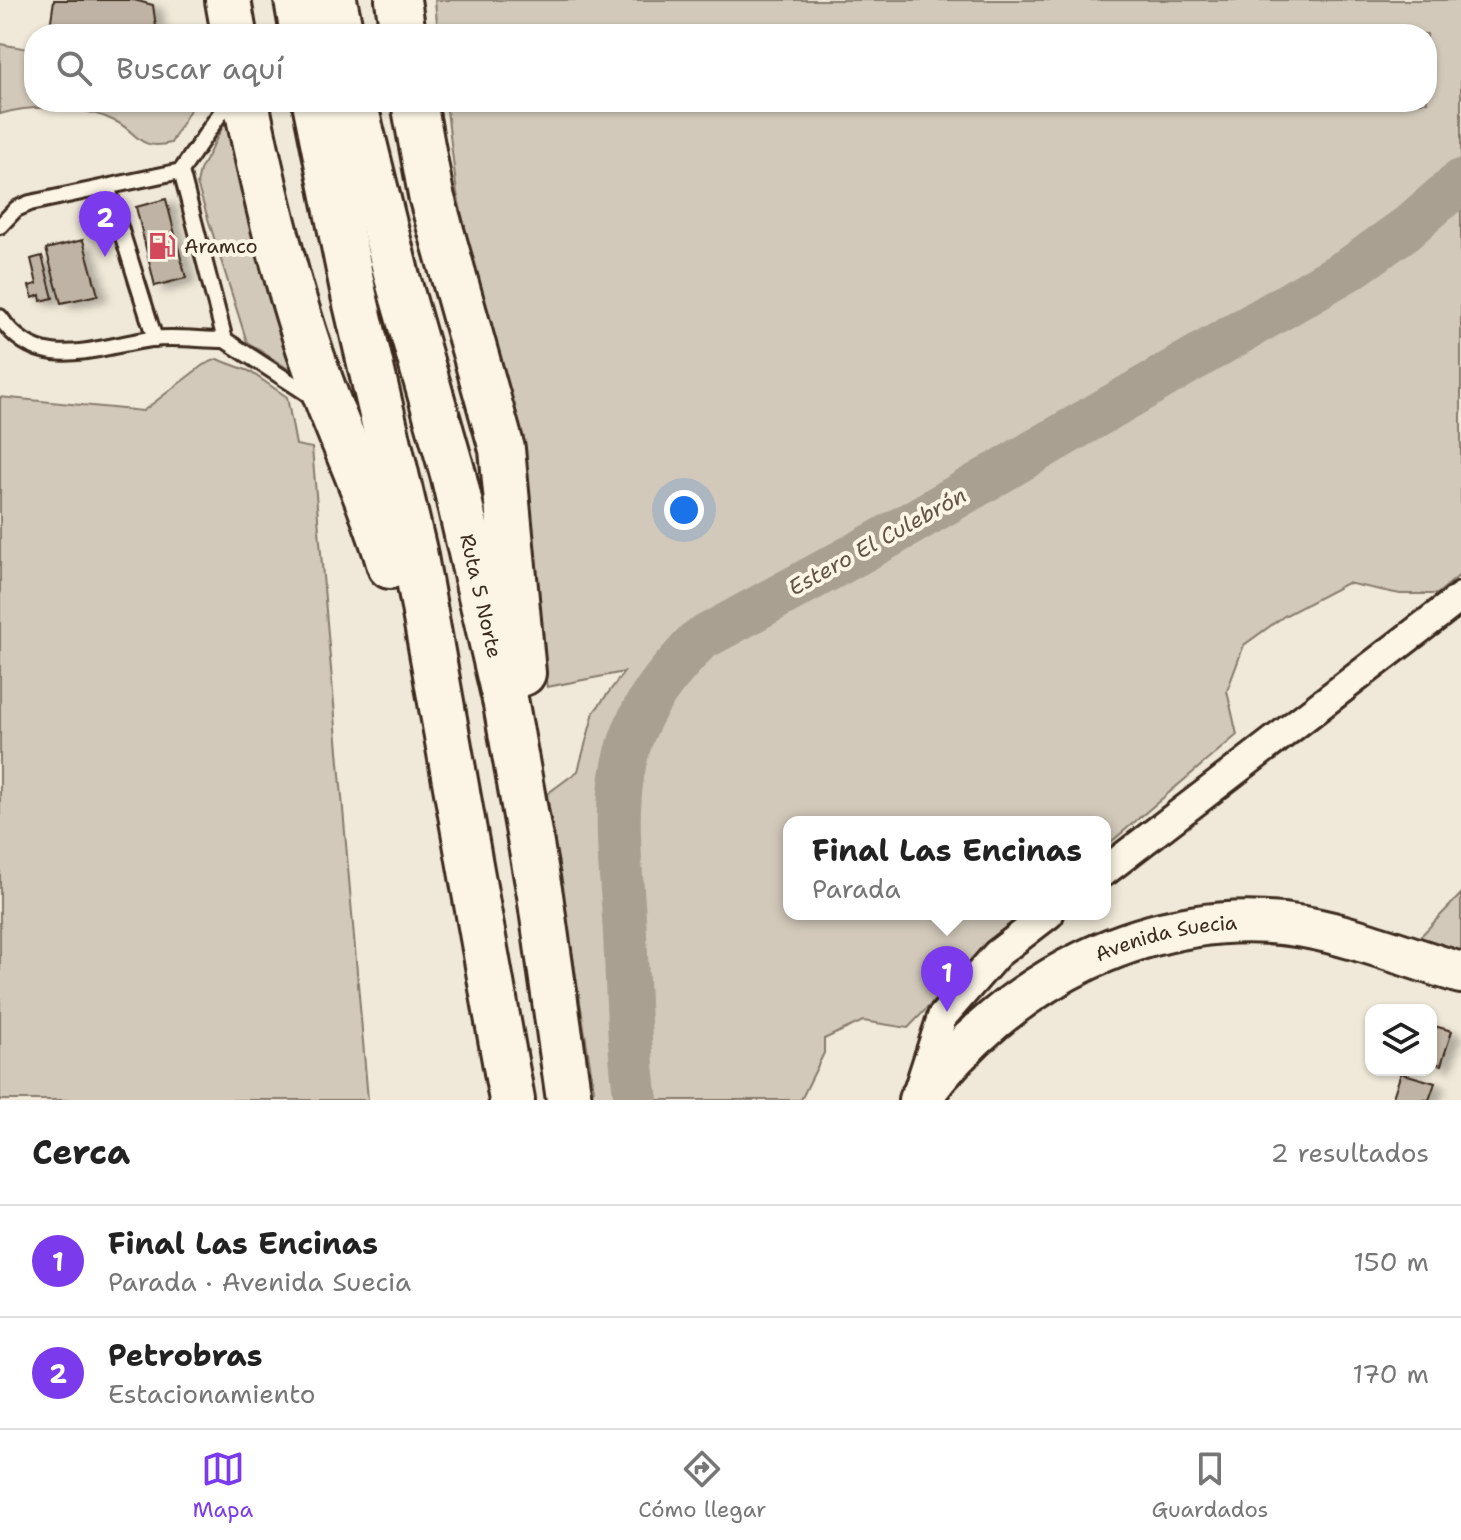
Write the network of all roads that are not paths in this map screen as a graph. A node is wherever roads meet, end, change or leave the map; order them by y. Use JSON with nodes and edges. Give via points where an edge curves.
{"nodes":[{"id":1,"x":228,"y":0,"type":"edge"},
{"id":2,"x":297,"y":0,"type":"edge"},
{"id":3,"x":334,"y":0,"type":"edge"},
{"id":4,"x":398,"y":0,"type":"edge"},
{"id":5,"x":232,"y":24,"type":"edge"},
{"id":6,"x":301,"y":24,"type":"edge"},
{"id":7,"x":339,"y":24,"type":"edge"},
{"id":8,"x":402,"y":24,"type":"edge"},
{"id":9,"x":221,"y":112,"type":"edge"},
{"id":10,"x":248,"y":112,"type":"edge"},
{"id":11,"x":317,"y":112,"type":"edge"},
{"id":12,"x":357,"y":112,"type":"edge"},
{"id":13,"x":416,"y":112,"type":"edge"},
{"id":14,"x":181,"y":171,"type":"junction"},
{"id":15,"x":108,"y":189,"type":"junction"},
{"id":16,"x":0,"y":226,"type":"edge"},
{"id":17,"x":0,"y":317,"type":"edge"},
{"id":18,"x":155,"y":339,"type":"junction"},
{"id":19,"x":225,"y":340,"type":"junction"},
{"id":20,"x":330,"y":408,"type":"junction"},
{"id":21,"x":1461,"y":597,"type":"edge"},
{"id":22,"x":451,"y":755,"type":"junction"},
{"id":23,"x":1111,"y":866,"type":"edge"},
{"id":24,"x":540,"y":895,"type":"junction"},
{"id":25,"x":1041,"y":920,"type":"edge"},
{"id":26,"x":1461,"y":973,"type":"edge"},
{"id":27,"x":510,"y":1083,"type":"edge"},
{"id":28,"x":569,"y":1100,"type":"edge"},
{"id":29,"x":917,"y":1100,"type":"edge"}],
"edges":[{"from":1,"to":5,"type":"highway"},
{"from":2,"to":6,"type":"highway"},
{"from":3,"to":7,"type":"highway"},
{"from":4,"to":8,"type":"highway"},
{"from":9,"to":14,"type":"lane"},
{"from":10,"to":20,"type":"highway","via":[[283,259]]},
{"from":11,"to":22,"type":"highway","via":[[414,551]]},
{"from":12,"to":24,"type":"highway","name":"Ruta 5 Norte","via":[[484,601]]},
{"from":13,"to":24,"type":"highway","via":[[431,195],[502,449]]},
{"from":14,"to":15,"type":"lane"},
{"from":14,"to":19,"type":"lane"},
{"from":15,"to":16,"type":"lane","via":[[30,203]]},
{"from":15,"to":18,"type":"lane"},
{"from":17,"to":18,"type":"lane","via":[[21,342],[51,353]]},
{"from":18,"to":19,"type":"lane"},
{"from":19,"to":20,"type":"lane"},
{"from":20,"to":22,"type":"highway","via":[[378,525]]},
{"from":21,"to":23,"type":"street"},
{"from":22,"to":27,"type":"highway"},
{"from":24,"to":28,"type":"highway","name":"Ruta 5 Norte"},
{"from":25,"to":29,"type":"street","via":[[997,954],[942,1017]]},
{"from":26,"to":29,"type":"main road","name":"Avenida Suecia","via":[[1305,927],[1238,924],[1171,932],[1106,952],[1031,990],[957,1052]]}]}
